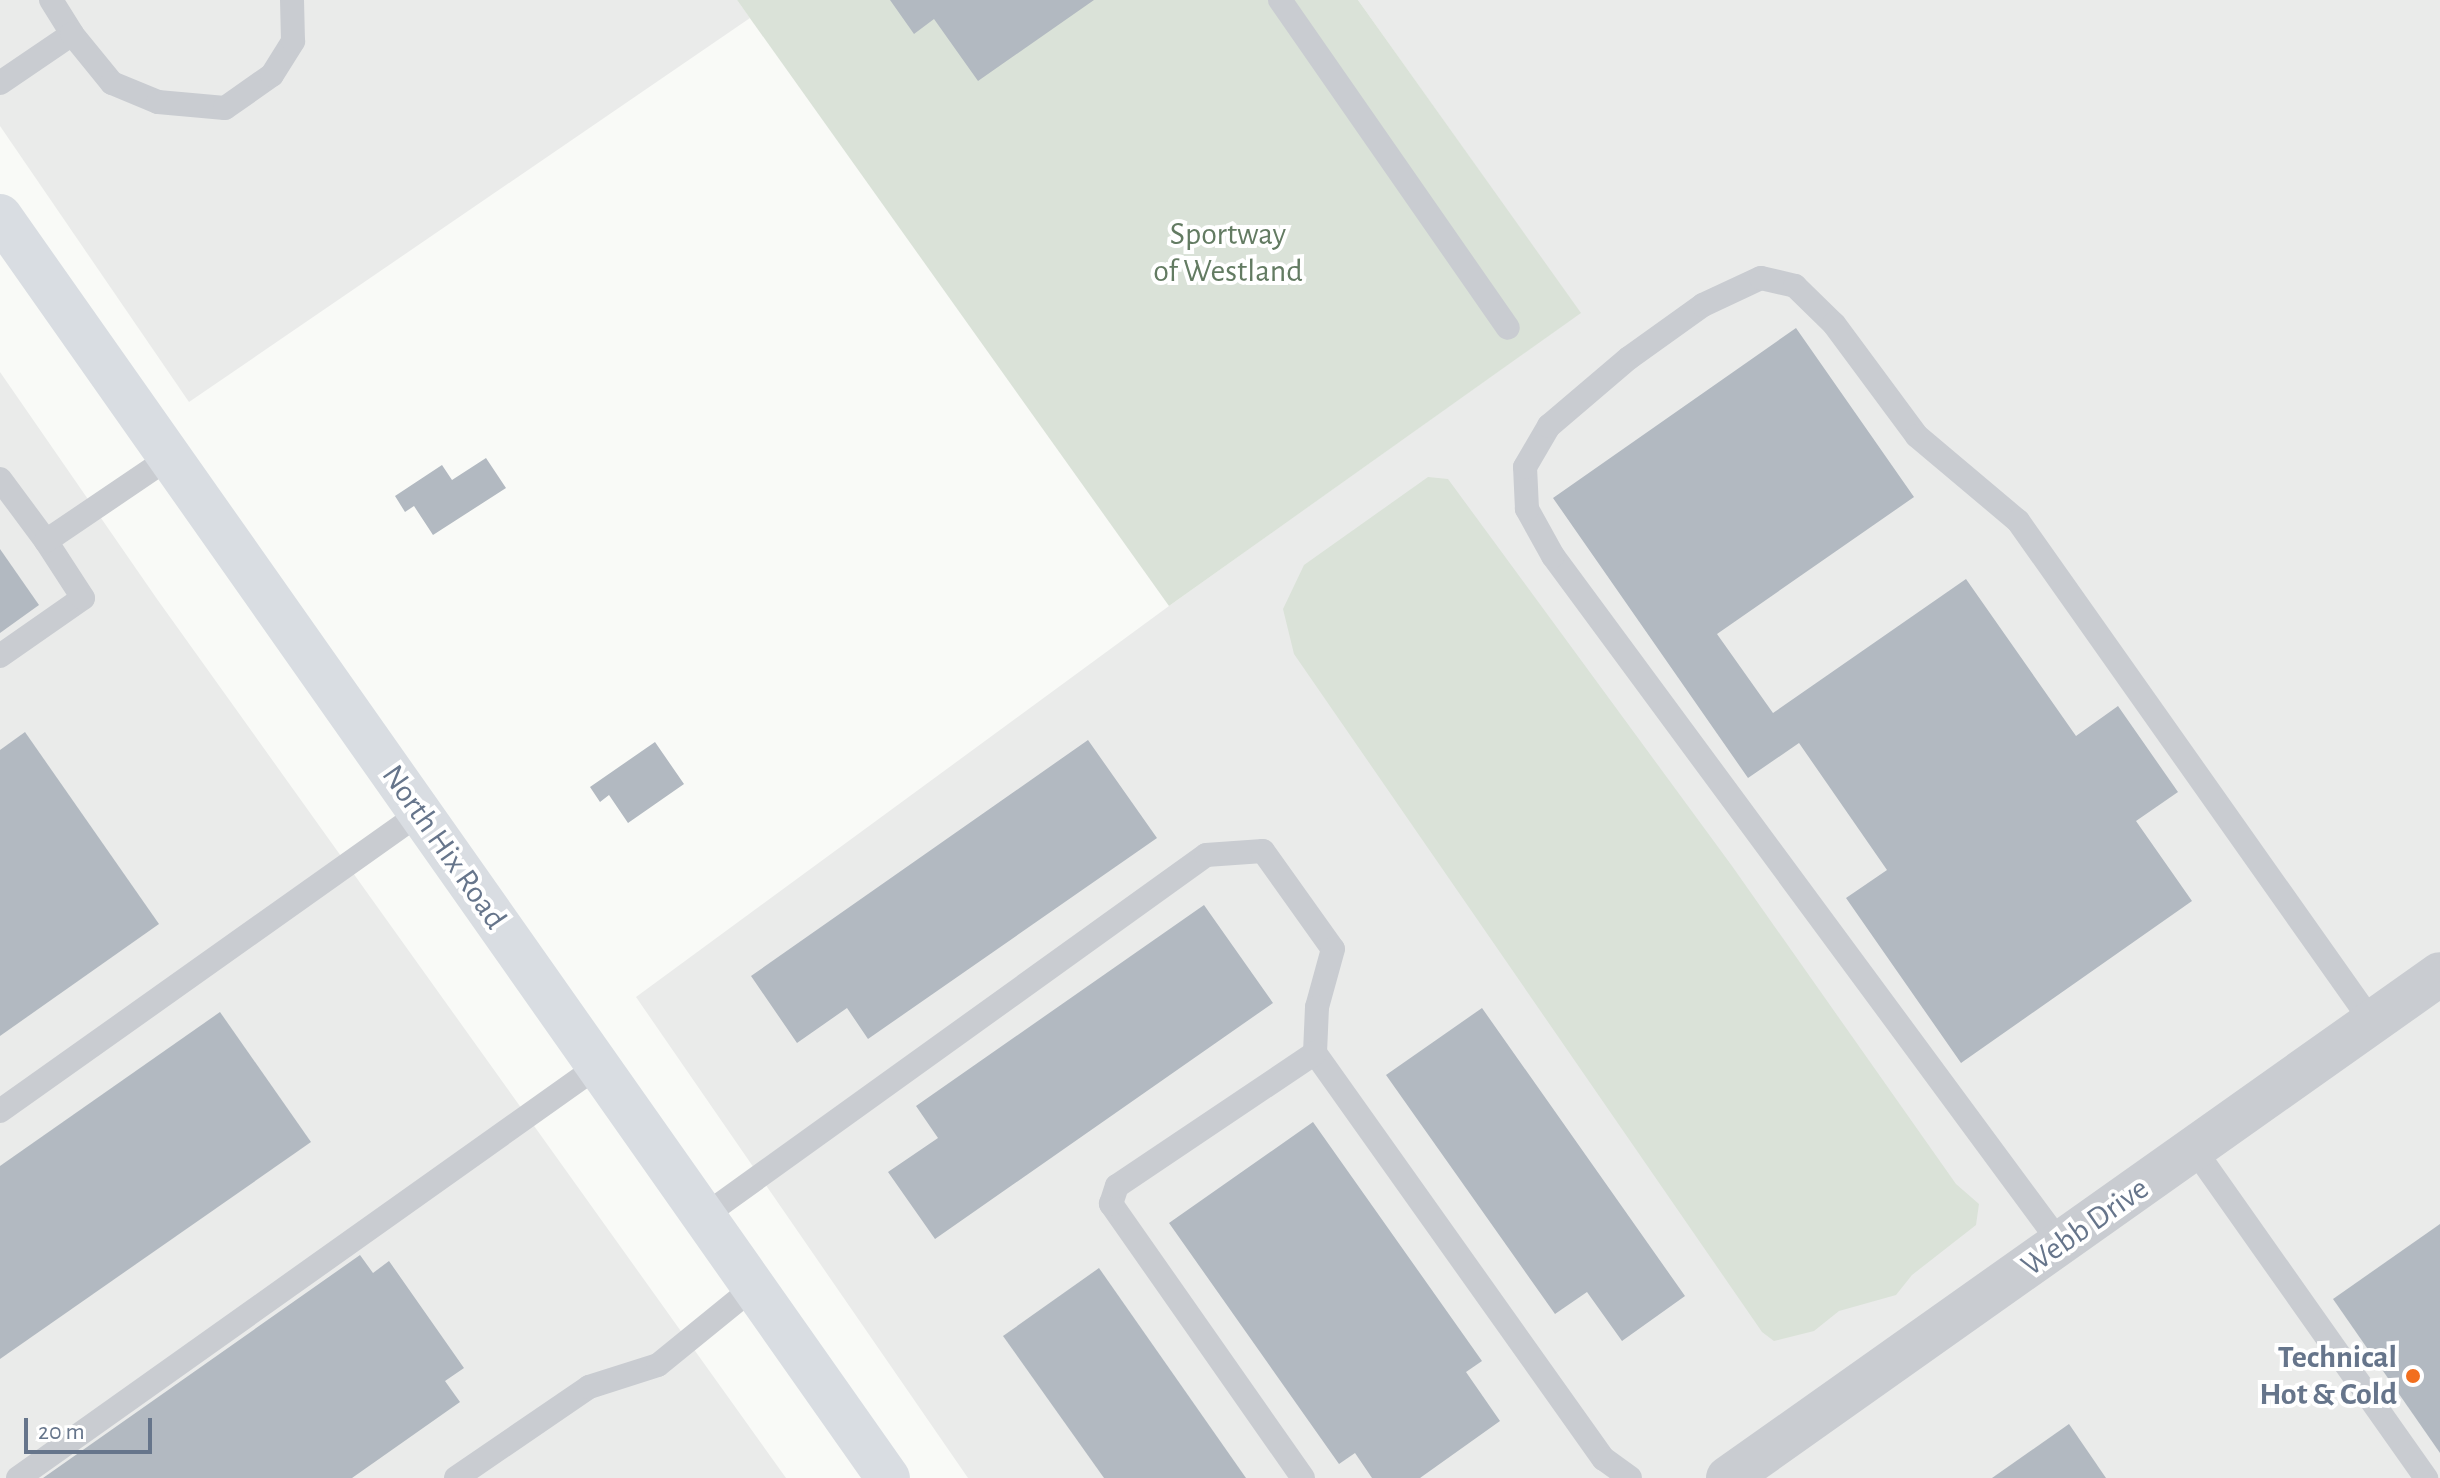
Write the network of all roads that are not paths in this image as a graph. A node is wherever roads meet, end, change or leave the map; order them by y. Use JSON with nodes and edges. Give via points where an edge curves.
{"nodes":[{"id":1,"x":51,"y":0,"type":"edge"},
{"id":2,"x":292,"y":0,"type":"edge"},
{"id":3,"x":1280,"y":0,"type":"edge"},
{"id":4,"x":72,"y":34,"type":"junction"},
{"id":5,"x":0,"y":83,"type":"edge"},
{"id":6,"x":0,"y":216,"type":"edge"},
{"id":7,"x":1508,"y":328,"type":"dead end"},
{"id":8,"x":170,"y":457,"type":"junction"},
{"id":9,"x":0,"y":479,"type":"edge"},
{"id":10,"x":46,"y":541,"type":"junction"},
{"id":11,"x":0,"y":656,"type":"edge"},
{"id":12,"x":420,"y":813,"type":"junction"},
{"id":13,"x":2440,"y":974,"type":"edge"},
{"id":14,"x":2372,"y":1022,"type":"junction"},
{"id":15,"x":1315,"y":1053,"type":"junction"},
{"id":16,"x":598,"y":1066,"type":"junction"},
{"id":17,"x":0,"y":1111,"type":"edge"},
{"id":18,"x":2194,"y":1149,"type":"junction"},
{"id":19,"x":704,"y":1216,"type":"junction"},
{"id":20,"x":2061,"y":1244,"type":"junction"},
{"id":21,"x":754,"y":1287,"type":"junction"},
{"id":22,"x":18,"y":1478,"type":"edge"},
{"id":23,"x":456,"y":1478,"type":"edge"},
{"id":24,"x":888,"y":1478,"type":"edge"},
{"id":25,"x":1303,"y":1478,"type":"edge"},
{"id":26,"x":1630,"y":1478,"type":"edge"},
{"id":27,"x":1728,"y":1478,"type":"edge"},
{"id":28,"x":2426,"y":1478,"type":"edge"}],
"edges":[{"from":1,"to":4,"type":"lane"},
{"from":2,"to":4,"type":"lane","via":[[293,41],[272,75],[225,108],[158,102],[112,83]]},
{"from":3,"to":7,"type":"lane"},
{"from":4,"to":5,"type":"lane"},
{"from":6,"to":8,"type":"street","name":"North Hix Road"},
{"from":8,"to":10,"type":"lane"},
{"from":8,"to":12,"type":"street","name":"North Hix Road"},
{"from":9,"to":10,"type":"lane"},
{"from":10,"to":11,"type":"lane","via":[[83,598]]},
{"from":12,"to":16,"type":"street","name":"North Hix Road"},
{"from":12,"to":17,"type":"lane"},
{"from":13,"to":14,"type":"street","name":"Webb Drive"},
{"from":14,"to":18,"type":"street","name":"Webb Drive"},
{"from":14,"to":20,"type":"lane","via":[[2018,521],[1917,436],[1834,324],[1795,286],[1761,278],[1690,314],[1549,426],[1525,467],[1527,509],[1553,556]]},
{"from":15,"to":19,"type":"lane","via":[[1317,1007],[1333,949],[1263,851],[1206,855]]},
{"from":15,"to":25,"type":"lane","via":[[1117,1186],[1111,1204]]},
{"from":15,"to":26,"type":"lane","via":[[1604,1459]]},
{"from":16,"to":19,"type":"street","name":"North Hix Road"},
{"from":16,"to":22,"type":"lane"},
{"from":18,"to":20,"type":"street","name":"Webb Drive"},
{"from":18,"to":28,"type":"lane"},
{"from":19,"to":21,"type":"street","name":"North Hix Road"},
{"from":20,"to":27,"type":"street","name":"Webb Drive"},
{"from":21,"to":23,"type":"lane","via":[[658,1365],[589,1387]]},
{"from":21,"to":24,"type":"street","name":"North Hix Road"}]}
